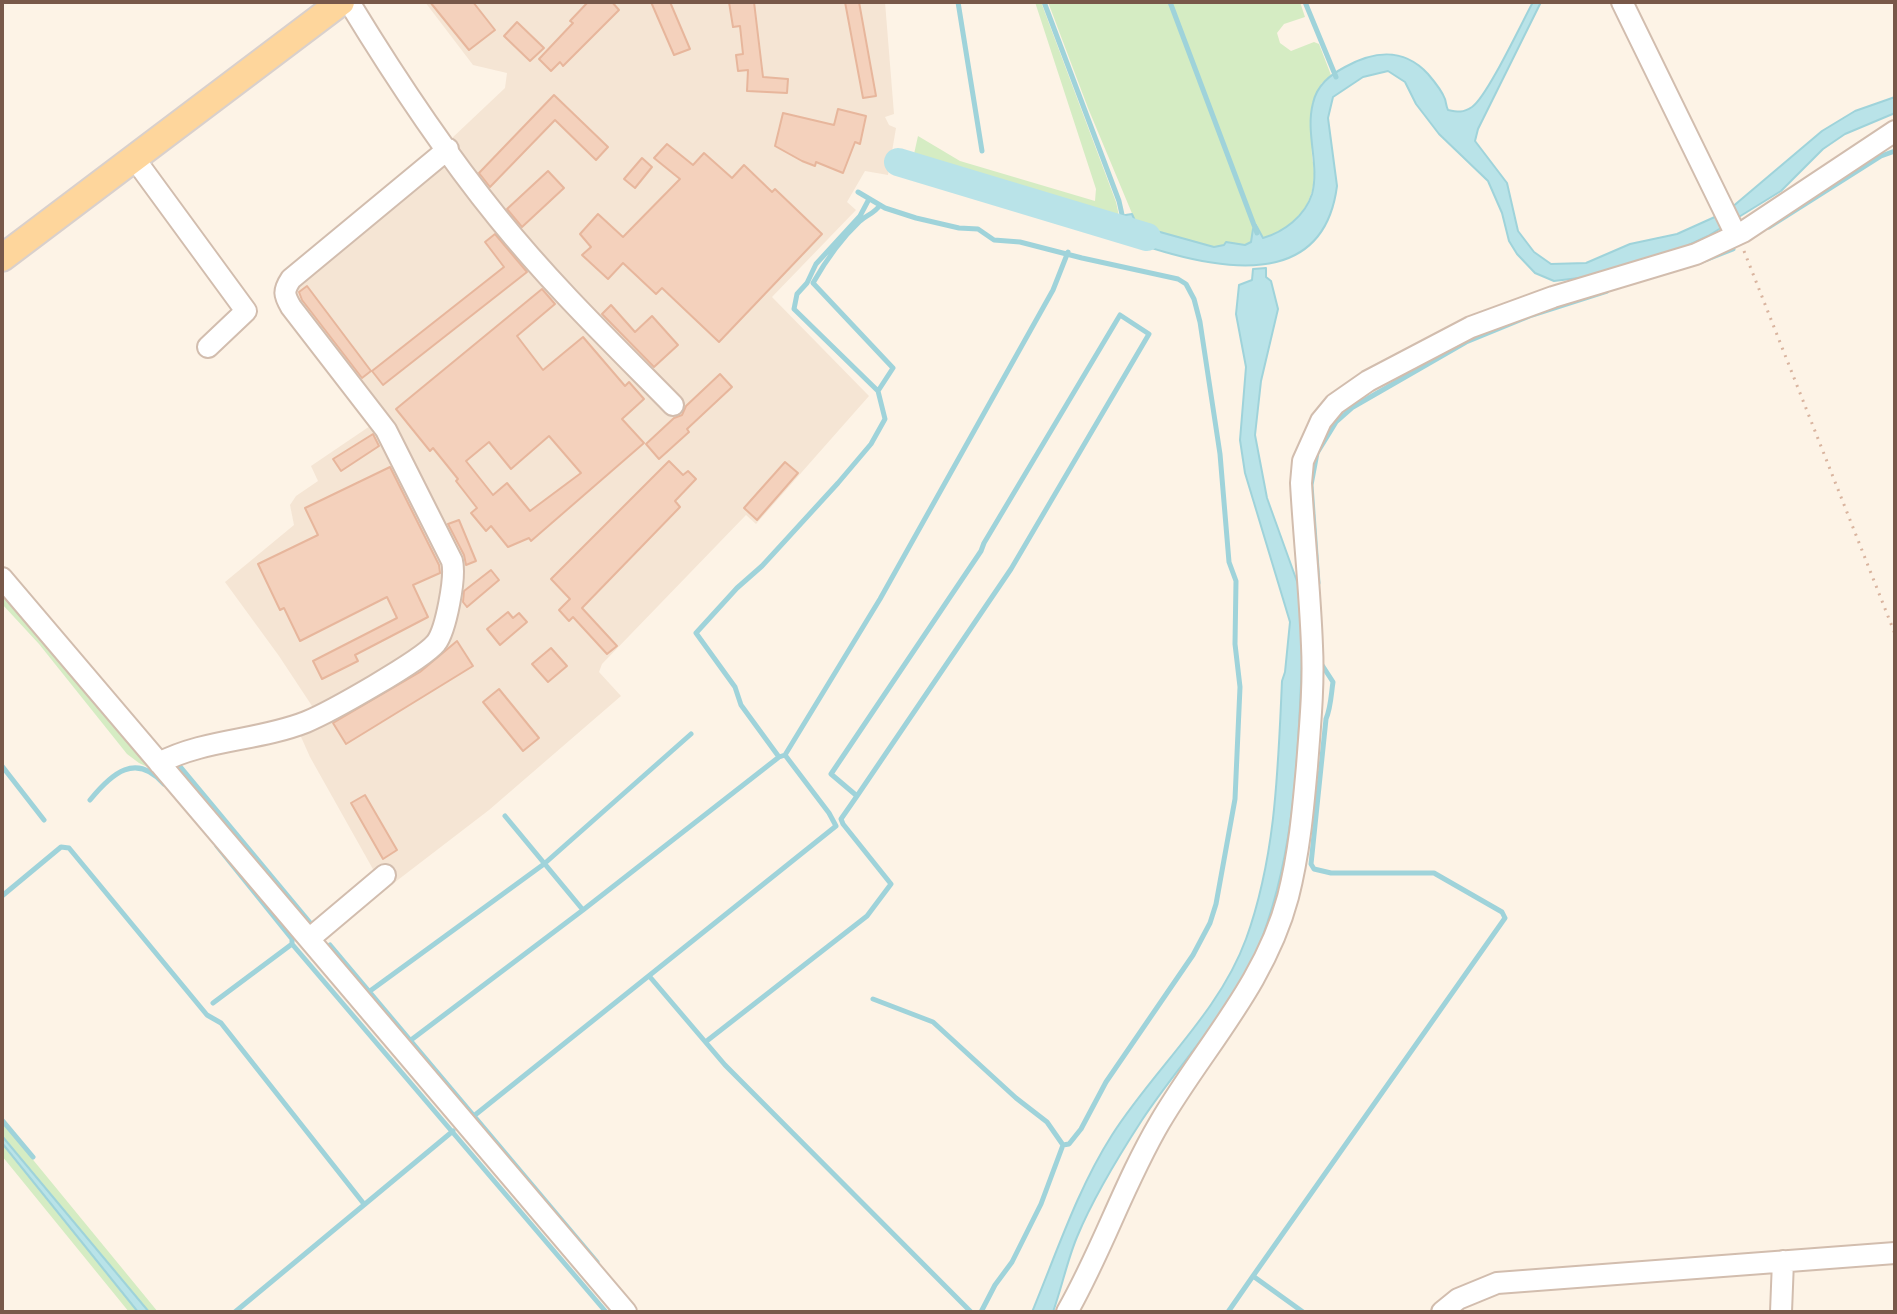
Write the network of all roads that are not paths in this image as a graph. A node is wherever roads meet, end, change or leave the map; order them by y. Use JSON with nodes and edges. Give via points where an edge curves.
{"nodes":[{"id":1,"x":341,"y":2,"type":"edge"},
{"id":2,"x":349,"y":2,"type":"edge"},
{"id":3,"x":1622,"y":2,"type":"edge"},
{"id":4,"x":1895,"y":131,"type":"edge"},
{"id":5,"x":448,"y":149,"type":"junction"},
{"id":6,"x":134,"y":158,"type":"junction"},
{"id":7,"x":1734,"y":230,"type":"junction"},
{"id":8,"x":2,"y":258,"type":"edge"},
{"id":9,"x":208,"y":347,"type":"dead end"},
{"id":10,"x":673,"y":405,"type":"dead end"},
{"id":11,"x":2,"y":578,"type":"edge"},
{"id":12,"x":159,"y":763,"type":"junction"},
{"id":13,"x":385,"y":875,"type":"dead end"},
{"id":14,"x":309,"y":939,"type":"junction"},
{"id":15,"x":1895,"y":1253,"type":"edge"},
{"id":16,"x":1783,"y":1261,"type":"junction"},
{"id":17,"x":626,"y":1312,"type":"edge"},
{"id":18,"x":1067,"y":1312,"type":"edge"},
{"id":19,"x":1442,"y":1312,"type":"edge"},
{"id":20,"x":1781,"y":1312,"type":"edge"}],
"edges":[{"from":1,"to":6,"type":"main road"},
{"from":2,"to":5,"type":"street"},
{"from":3,"to":7,"type":"street"},
{"from":4,"to":7,"type":"street"},
{"from":5,"to":10,"type":"street","via":[[498,217]]},
{"from":5,"to":12,"type":"street","via":[[284,289],[291,307],[386,430],[452,561],[453,583],[438,641],[398,670],[306,721],[179,753]]},
{"from":6,"to":8,"type":"main road"},
{"from":6,"to":9,"type":"street","via":[[246,311]]},
{"from":7,"to":18,"type":"street","via":[[1696,254],[1471,327],[1368,381],[1321,421],[1303,461],[1301,483],[1313,698],[1300,839],[1287,902],[1250,985],[1139,1160]]},
{"from":11,"to":12,"type":"street"},
{"from":12,"to":14,"type":"street"},
{"from":13,"to":14,"type":"street"},
{"from":14,"to":17,"type":"street"},
{"from":15,"to":16,"type":"street"},
{"from":16,"to":19,"type":"street","via":[[1497,1283],[1458,1299]]},
{"from":16,"to":20,"type":"street"}]}
